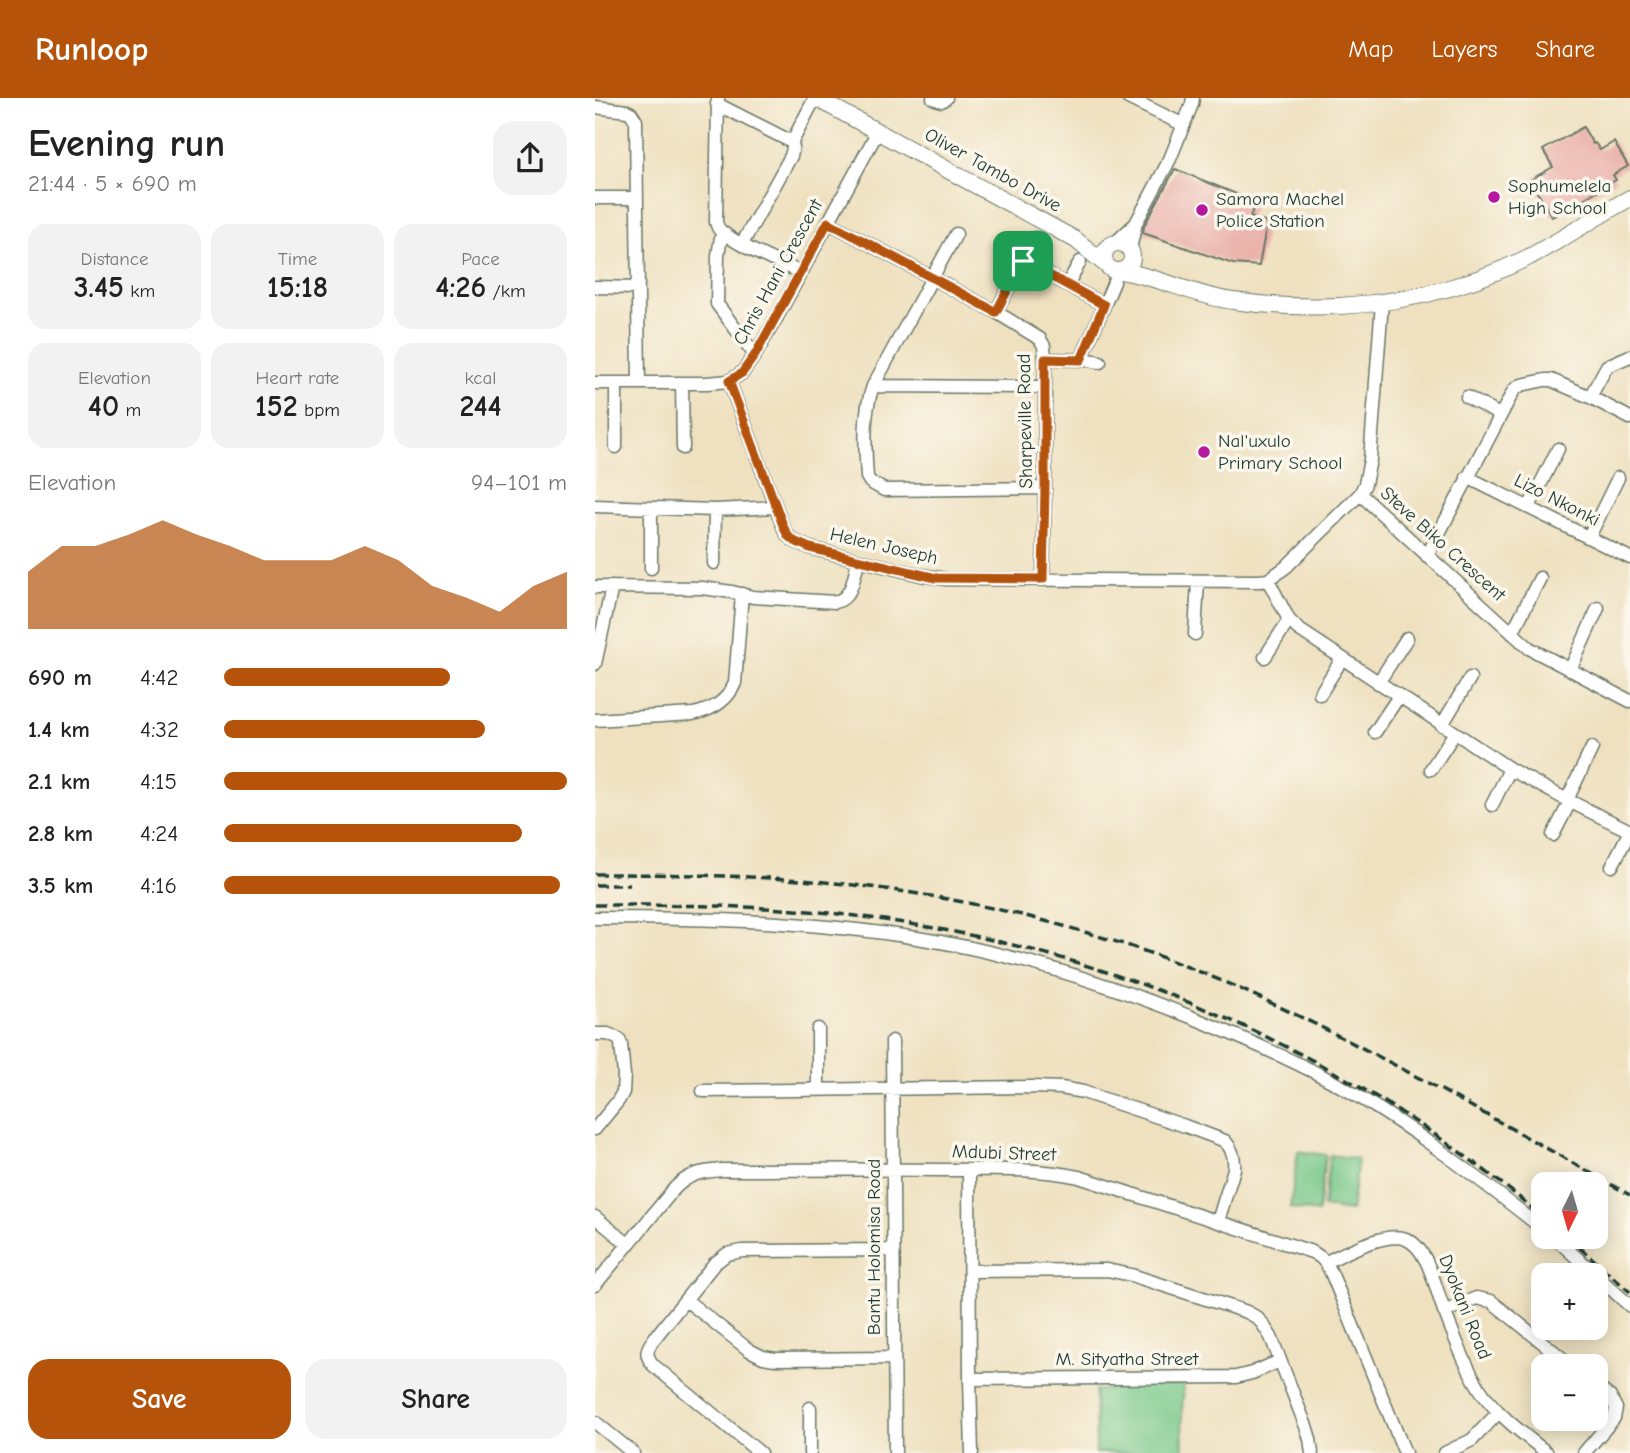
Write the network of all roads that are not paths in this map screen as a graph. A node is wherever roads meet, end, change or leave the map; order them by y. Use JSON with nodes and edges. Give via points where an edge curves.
{"nodes":[{"id":1,"x":815,"y":98,"type":"edge"},
{"id":2,"x":933,"y":98,"type":"edge"},
{"id":3,"x":946,"y":98,"type":"edge"},
{"id":4,"x":1128,"y":98,"type":"edge"},
{"id":5,"x":1193,"y":98,"type":"edge"},
{"id":6,"x":717,"y":101,"type":"edge"},
{"id":7,"x":595,"y":107,"type":"edge"},
{"id":8,"x":1184,"y":125,"type":"junction"},
{"id":9,"x":878,"y":131,"type":"junction"},
{"id":10,"x":792,"y":142,"type":"junction"},
{"id":11,"x":595,"y":198,"type":"edge"},
{"id":12,"x":637,"y":198,"type":"junction"},
{"id":13,"x":1630,"y":198,"type":"edge"},
{"id":14,"x":828,"y":222,"type":"junction"},
{"id":15,"x":722,"y":232,"type":"junction"},
{"id":16,"x":956,"y":234,"type":"dead end"},
{"id":17,"x":1035,"y":238,"type":"dead end"},
{"id":18,"x":1076,"y":240,"type":"junction"},
{"id":19,"x":742,"y":244,"type":"junction"},
{"id":20,"x":1122,"y":247,"type":"junction"},
{"id":21,"x":1023,"y":261,"type":"junction"},
{"id":22,"x":1080,"y":262,"type":"dead end"},
{"id":23,"x":1104,"y":263,"type":"junction"},
{"id":24,"x":801,"y":273,"type":"junction"},
{"id":25,"x":1117,"y":277,"type":"junction"},
{"id":26,"x":931,"y":279,"type":"junction"},
{"id":27,"x":1156,"y":279,"type":"junction"},
{"id":28,"x":1067,"y":285,"type":"junction"},
{"id":29,"x":595,"y":287,"type":"edge"},
{"id":30,"x":637,"y":288,"type":"junction"},
{"id":31,"x":1383,"y":303,"type":"junction"},
{"id":32,"x":1104,"y":305,"type":"junction"},
{"id":33,"x":996,"y":312,"type":"junction"},
{"id":34,"x":755,"y":355,"type":"junction"},
{"id":35,"x":1630,"y":356,"type":"edge"},
{"id":36,"x":1045,"y":359,"type":"junction"},
{"id":37,"x":1081,"y":360,"type":"junction"},
{"id":38,"x":1100,"y":362,"type":"dead end"},
{"id":39,"x":729,"y":381,"type":"junction"},
{"id":40,"x":595,"y":383,"type":"edge"},
{"id":41,"x":616,"y":383,"type":"junction"},
{"id":42,"x":639,"y":383,"type":"junction"},
{"id":43,"x":682,"y":383,"type":"junction"},
{"id":44,"x":873,"y":386,"type":"junction"},
{"id":45,"x":1045,"y":387,"type":"junction"},
{"id":46,"x":1467,"y":397,"type":"dead end"},
{"id":47,"x":1590,"y":397,"type":"junction"},
{"id":48,"x":1500,"y":415,"type":"junction"},
{"id":49,"x":1630,"y":418,"type":"edge"},
{"id":50,"x":616,"y":447,"type":"dead end"},
{"id":51,"x":683,"y":448,"type":"dead end"},
{"id":52,"x":1558,"y":449,"type":"dead end"},
{"id":53,"x":1468,"y":477,"type":"junction"},
{"id":54,"x":1618,"y":478,"type":"dead end"},
{"id":55,"x":1045,"y":488,"type":"junction"},
{"id":56,"x":1360,"y":494,"type":"junction"},
{"id":57,"x":595,"y":506,"type":"edge"},
{"id":58,"x":776,"y":507,"type":"junction"},
{"id":59,"x":1529,"y":507,"type":"junction"},
{"id":60,"x":651,"y":508,"type":"junction"},
{"id":61,"x":715,"y":510,"type":"junction"},
{"id":62,"x":1589,"y":537,"type":"junction"},
{"id":63,"x":1427,"y":556,"type":"junction"},
{"id":64,"x":1630,"y":558,"type":"edge"},
{"id":65,"x":858,"y":561,"type":"junction"},
{"id":66,"x":714,"y":563,"type":"dead end"},
{"id":67,"x":651,"y":568,"type":"dead end"},
{"id":68,"x":1540,"y":578,"type":"dead end"},
{"id":69,"x":1043,"y":579,"type":"junction"},
{"id":70,"x":1268,"y":580,"type":"junction"},
{"id":71,"x":1198,"y":581,"type":"junction"},
{"id":72,"x":595,"y":587,"type":"edge"},
{"id":73,"x":612,"y":587,"type":"junction"},
{"id":74,"x":742,"y":594,"type":"junction"},
{"id":75,"x":1598,"y":608,"type":"dead end"},
{"id":76,"x":1289,"y":620,"type":"junction"},
{"id":77,"x":1512,"y":633,"type":"junction"},
{"id":78,"x":1195,"y":634,"type":"dead end"},
{"id":79,"x":1407,"y":638,"type":"dead end"},
{"id":80,"x":1265,"y":657,"type":"dead end"},
{"id":81,"x":1342,"y":659,"type":"junction"},
{"id":82,"x":595,"y":664,"type":"edge"},
{"id":83,"x":1570,"y":670,"type":"junction"},
{"id":84,"x":1470,"y":678,"type":"dead end"},
{"id":85,"x":1378,"y":683,"type":"junction"},
{"id":86,"x":1320,"y":694,"type":"dead end"},
{"id":87,"x":1399,"y":696,"type":"junction"},
{"id":88,"x":1630,"y":700,"type":"edge"},
{"id":89,"x":595,"y":720,"type":"edge"},
{"id":90,"x":1441,"y":725,"type":"junction"},
{"id":91,"x":1375,"y":732,"type":"dead end"},
{"id":92,"x":1454,"y":734,"type":"junction"},
{"id":93,"x":1593,"y":748,"type":"dead end"},
{"id":94,"x":1431,"y":769,"type":"dead end"},
{"id":95,"x":1510,"y":769,"type":"junction"},
{"id":96,"x":1568,"y":801,"type":"junction"},
{"id":97,"x":1492,"y":805,"type":"dead end"},
{"id":98,"x":1630,"y":831,"type":"edge"},
{"id":99,"x":1553,"y":835,"type":"dead end"},
{"id":100,"x":1612,"y":866,"type":"dead end"},
{"id":101,"x":595,"y":918,"type":"edge"},
{"id":102,"x":818,"y":1029,"type":"dead end"},
{"id":103,"x":595,"y":1034,"type":"edge"},
{"id":104,"x":892,"y":1041,"type":"dead end"},
{"id":105,"x":818,"y":1090,"type":"junction"},
{"id":106,"x":892,"y":1090,"type":"junction"},
{"id":107,"x":703,"y":1091,"type":"dead end"},
{"id":108,"x":595,"y":1129,"type":"edge"},
{"id":109,"x":893,"y":1169,"type":"junction"},
{"id":110,"x":969,"y":1170,"type":"junction"},
{"id":111,"x":595,"y":1217,"type":"edge"},
{"id":112,"x":1531,"y":1219,"type":"edge"},
{"id":113,"x":1218,"y":1221,"type":"junction"},
{"id":114,"x":628,"y":1244,"type":"junction"},
{"id":115,"x":893,"y":1250,"type":"junction"},
{"id":116,"x":1568,"y":1250,"type":"edge"},
{"id":117,"x":1326,"y":1262,"type":"junction"},
{"id":118,"x":970,"y":1271,"type":"junction"},
{"id":119,"x":595,"y":1285,"type":"edge"},
{"id":120,"x":686,"y":1300,"type":"junction"},
{"id":121,"x":1630,"y":1306,"type":"edge"},
{"id":122,"x":1444,"y":1312,"type":"junction"},
{"id":123,"x":1557,"y":1354,"type":"edge"},
{"id":124,"x":894,"y":1358,"type":"junction"},
{"id":125,"x":1280,"y":1361,"type":"junction"},
{"id":126,"x":970,"y":1379,"type":"junction"},
{"id":127,"x":1608,"y":1395,"type":"edge"},
{"id":128,"x":810,"y":1408,"type":"dead end"},
{"id":129,"x":1499,"y":1412,"type":"junction"},
{"id":130,"x":595,"y":1422,"type":"edge"},
{"id":131,"x":1608,"y":1425,"type":"edge"},
{"id":132,"x":1603,"y":1431,"type":"edge"},
{"id":133,"x":633,"y":1453,"type":"edge"},
{"id":134,"x":760,"y":1453,"type":"edge"},
{"id":135,"x":810,"y":1453,"type":"edge"},
{"id":136,"x":895,"y":1453,"type":"edge"},
{"id":137,"x":972,"y":1453,"type":"edge"},
{"id":138,"x":1312,"y":1453,"type":"edge"},
{"id":139,"x":1405,"y":1453,"type":"edge"},
{"id":140,"x":1445,"y":1453,"type":"edge"},
{"id":141,"x":1547,"y":1453,"type":"edge"},
{"id":142,"x":1584,"y":1453,"type":"edge"}],
"edges":[{"from":1,"to":9,"type":"street","name":"Oliver Tambo Drive"},
{"from":1,"to":10,"type":"street"},
{"from":2,"to":3,"type":"street"},
{"from":4,"to":8,"type":"street"},
{"from":5,"to":8,"type":"street"},
{"from":6,"to":10,"type":"street"},
{"from":6,"to":15,"type":"street","via":[[716,222]]},
{"from":7,"to":12,"type":"street","via":[[627,111],[636,121]]},
{"from":8,"to":20,"type":"street"},
{"from":9,"to":14,"type":"street","name":"Chris Hani Crescent"},
{"from":9,"to":18,"type":"street","name":"Oliver Tambo Drive"},
{"from":10,"to":19,"type":"street","via":[[791,156]]},
{"from":11,"to":12,"type":"street"},
{"from":12,"to":30,"type":"street"},
{"from":13,"to":31,"type":"street","via":[[1492,274]]},
{"from":14,"to":24,"type":"street","name":"Chris Hani Crescent"},
{"from":14,"to":26,"type":"street","name":"Sharpeville Road"},
{"from":15,"to":19,"type":"street"},
{"from":15,"to":34,"type":"street","via":[[717,304]]},
{"from":16,"to":26,"type":"street"},
{"from":17,"to":21,"type":"street"},
{"from":18,"to":20,"type":"street","name":"Oliver Tambo Drive"},
{"from":18,"to":23,"type":"street","name":"Oliver Tambo Drive"},
{"from":19,"to":24,"type":"street"},
{"from":20,"to":23,"type":"street","via":[[1104,253]]},
{"from":20,"to":25,"type":"street","via":[[1130,265]]},
{"from":20,"to":27,"type":"street"},
{"from":21,"to":28,"type":"street"},
{"from":21,"to":33,"type":"street"},
{"from":22,"to":28,"type":"street"},
{"from":23,"to":25,"type":"street","name":"Oliver Tambo Drive"},
{"from":24,"to":34,"type":"street","name":"Chris Hani Crescent"},
{"from":25,"to":27,"type":"street"},
{"from":25,"to":32,"type":"street"},
{"from":26,"to":33,"type":"street","name":"Sharpeville Road"},
{"from":26,"to":44,"type":"street"},
{"from":27,"to":31,"type":"street","via":[[1229,300],[1278,306]]},
{"from":28,"to":32,"type":"street"},
{"from":29,"to":30,"type":"street"},
{"from":30,"to":42,"type":"street"},
{"from":31,"to":56,"type":"street","name":"Steve Biko Crescent","via":[[1370,460]]},
{"from":32,"to":37,"type":"street"},
{"from":33,"to":36,"type":"street","name":"Sharpeville Road","via":[[1040,339]]},
{"from":34,"to":39,"type":"street","name":"Chris Hani Crescent","via":[[742,373]]},
{"from":35,"to":47,"type":"street","via":[[1607,366]]},
{"from":36,"to":37,"type":"street"},
{"from":36,"to":45,"type":"street","name":"Sharpeville Road"},
{"from":37,"to":38,"type":"street"},
{"from":39,"to":43,"type":"street"},
{"from":39,"to":58,"type":"street","name":"Helen Joseph"},
{"from":40,"to":41,"type":"street"},
{"from":41,"to":42,"type":"street"},
{"from":41,"to":50,"type":"street"},
{"from":42,"to":43,"type":"street"},
{"from":43,"to":51,"type":"street"},
{"from":44,"to":45,"type":"street"},
{"from":44,"to":55,"type":"street","via":[[867,407],[867,470],[876,487]]},
{"from":45,"to":55,"type":"street","name":"Sharpeville Road"},
{"from":46,"to":48,"type":"street"},
{"from":47,"to":48,"type":"street","via":[[1545,380],[1514,390]]},
{"from":47,"to":49,"type":"street"},
{"from":48,"to":53,"type":"street"},
{"from":52,"to":59,"type":"street"},
{"from":53,"to":59,"type":"street","name":"Lizo Nkonki"},
{"from":53,"to":63,"type":"street"},
{"from":54,"to":62,"type":"street"},
{"from":55,"to":69,"type":"street","name":"Sharpeville Road"},
{"from":56,"to":63,"type":"street","name":"Steve Biko Crescent"},
{"from":56,"to":70,"type":"street"},
{"from":57,"to":60,"type":"street"},
{"from":58,"to":61,"type":"street"},
{"from":58,"to":65,"type":"street","name":"Helen Joseph","via":[[794,541]]},
{"from":59,"to":62,"type":"street","name":"Lizo Nkonki"},
{"from":60,"to":61,"type":"street"},
{"from":60,"to":67,"type":"street"},
{"from":61,"to":66,"type":"street"},
{"from":62,"to":64,"type":"street","name":"Lizo Nkonki"},
{"from":63,"to":77,"type":"street","name":"Steve Biko Crescent"},
{"from":65,"to":69,"type":"street","name":"Helen Joseph","via":[[946,579]]},
{"from":65,"to":74,"type":"street","via":[[849,593],[841,601]]},
{"from":68,"to":77,"type":"street"},
{"from":69,"to":71,"type":"street","name":"Helen Joseph"},
{"from":70,"to":71,"type":"street","name":"Helen Joseph"},
{"from":70,"to":76,"type":"street"},
{"from":71,"to":78,"type":"street"},
{"from":72,"to":73,"type":"street"},
{"from":73,"to":74,"type":"street","via":[[702,588]]},
{"from":73,"to":82,"type":"street"},
{"from":74,"to":89,"type":"street","via":[[735,683],[722,703],[693,714]]},
{"from":75,"to":83,"type":"street"},
{"from":76,"to":80,"type":"street"},
{"from":76,"to":81,"type":"street"},
{"from":77,"to":83,"type":"street","name":"Steve Biko Crescent","via":[[1529,648]]},
{"from":79,"to":85,"type":"street"},
{"from":81,"to":85,"type":"street"},
{"from":81,"to":86,"type":"street"},
{"from":83,"to":88,"type":"street","name":"Steve Biko Crescent"},
{"from":84,"to":90,"type":"street"},
{"from":85,"to":87,"type":"street"},
{"from":87,"to":90,"type":"street"},
{"from":87,"to":91,"type":"street"},
{"from":90,"to":92,"type":"street"},
{"from":92,"to":94,"type":"street"},
{"from":92,"to":95,"type":"street"},
{"from":93,"to":96,"type":"street"},
{"from":95,"to":96,"type":"street"},
{"from":95,"to":97,"type":"street"},
{"from":96,"to":98,"type":"street"},
{"from":96,"to":99,"type":"street"},
{"from":98,"to":100,"type":"street"},
{"from":101,"to":112,"type":"street","via":[[810,924],[888,933],[1062,971],[1265,1048],[1328,1079],[1419,1137]]},
{"from":102,"to":105,"type":"street"},
{"from":103,"to":108,"type":"street","via":[[619,1039],[624,1084],[618,1101]]},
{"from":104,"to":106,"type":"street","name":"Bantu Holomisa Road"},
{"from":105,"to":106,"type":"street"},
{"from":105,"to":107,"type":"street"},
{"from":106,"to":109,"type":"street","name":"Bantu Holomisa Road"},
{"from":106,"to":113,"type":"street","via":[[1072,1089],[1220,1138],[1230,1146],[1235,1161]]},
{"from":109,"to":110,"type":"street","name":"Mdubi Street"},
{"from":109,"to":114,"type":"street","name":"Mdubi Street","via":[[696,1173],[674,1188]]},
{"from":109,"to":115,"type":"street","name":"Bantu Holomisa Road"},
{"from":110,"to":113,"type":"street","name":"Mdubi Street","via":[[1063,1174]]},
{"from":110,"to":118,"type":"street"},
{"from":111,"to":114,"type":"street"},
{"from":113,"to":117,"type":"street","name":"Mdubi Street","via":[[1312,1252]]},
{"from":114,"to":119,"type":"street","name":"Mdubi Street"},
{"from":115,"to":120,"type":"street","via":[[734,1252],[721,1257]]},
{"from":115,"to":124,"type":"street","name":"Bantu Holomisa Road"},
{"from":116,"to":121,"type":"street"},
{"from":117,"to":122,"type":"street","name":"Dyokani Road","via":[[1393,1236],[1405,1238],[1421,1251]]},
{"from":117,"to":139,"type":"street"},
{"from":118,"to":125,"type":"street","via":[[1094,1270],[1131,1275],[1256,1317]]},
{"from":118,"to":126,"type":"street"},
{"from":120,"to":124,"type":"street","via":[[763,1357]]},
{"from":120,"to":134,"type":"street","via":[[647,1349],[648,1359]]},
{"from":122,"to":123,"type":"street","via":[[1476,1298],[1491,1301]]},
{"from":122,"to":129,"type":"street","name":"Dyokani Road","via":[[1475,1381]]},
{"from":124,"to":136,"type":"street","name":"Bantu Holomisa Road"},
{"from":125,"to":126,"type":"street","name":"M. Sityatha Street","via":[[1245,1376],[1225,1378]]},
{"from":125,"to":138,"type":"street"},
{"from":126,"to":137,"type":"street"},
{"from":127,"to":131,"type":"street","via":[[1616,1408]]},
{"from":128,"to":135,"type":"street"},
{"from":129,"to":140,"type":"street","via":[[1472,1440]]},
{"from":129,"to":141,"type":"street","name":"Dyokani Road"},
{"from":130,"to":133,"type":"street"},
{"from":132,"to":142,"type":"street"}]}
